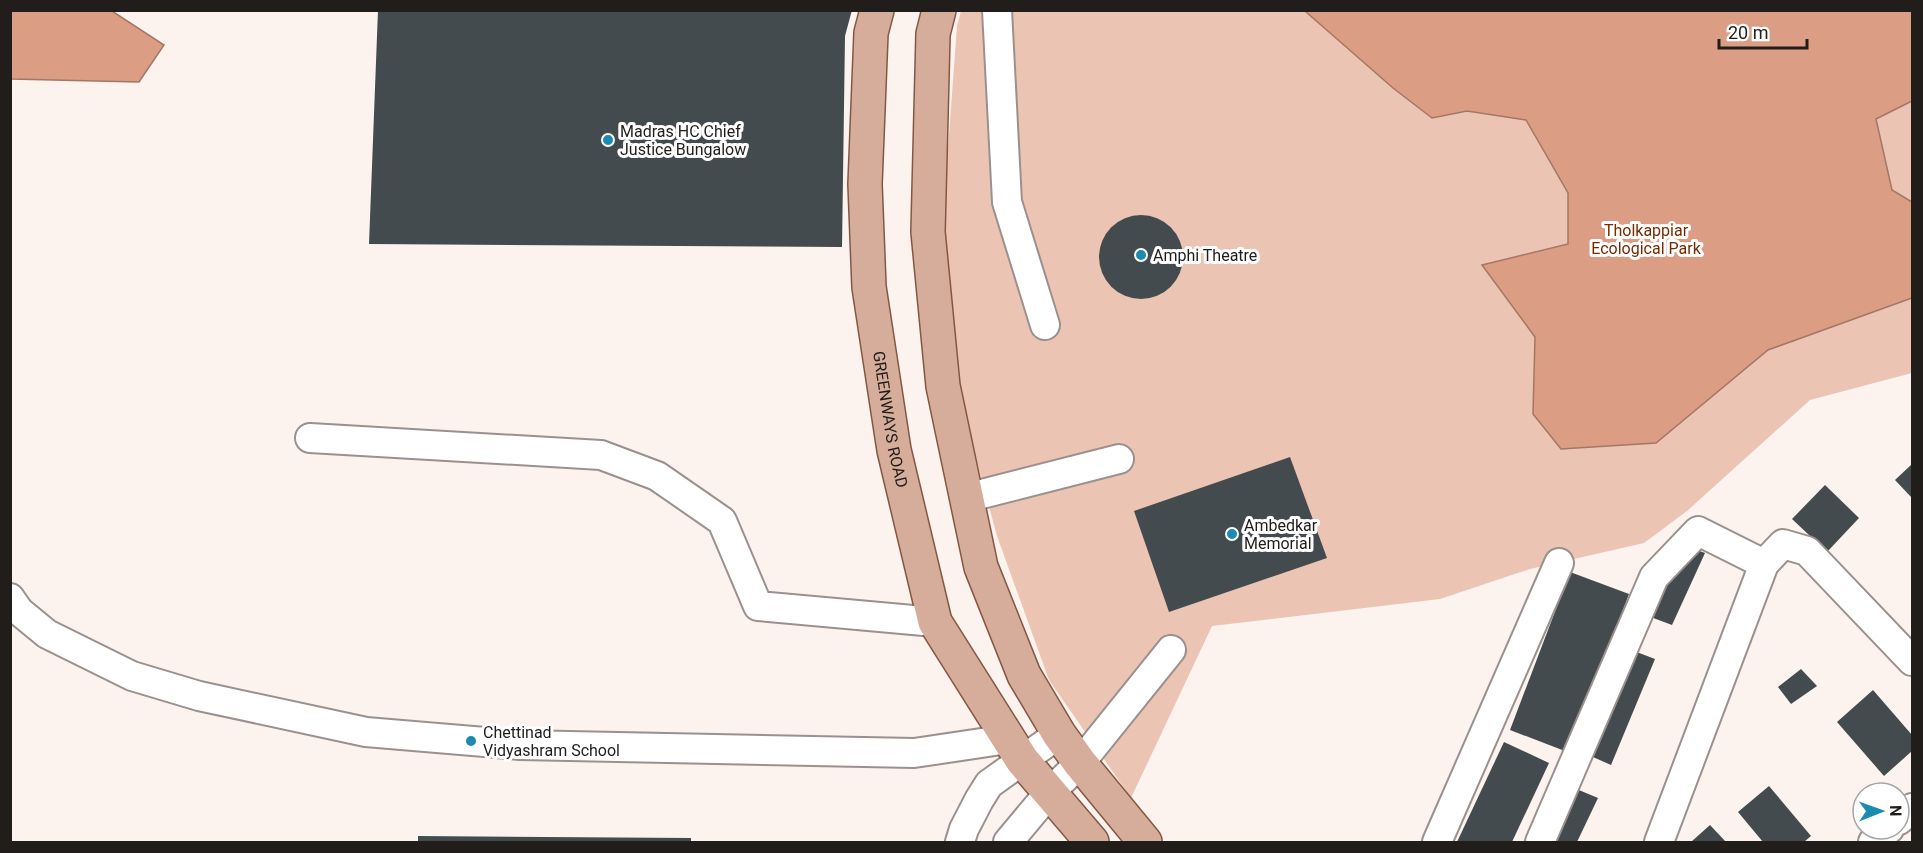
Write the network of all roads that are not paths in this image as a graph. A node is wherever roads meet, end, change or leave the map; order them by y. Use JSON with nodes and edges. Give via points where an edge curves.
{"nodes":[{"id":1,"x":877,"y":10,"type":"edge"},
{"id":2,"x":939,"y":10,"type":"edge"},
{"id":3,"x":997,"y":10,"type":"edge"},
{"id":4,"x":1045,"y":324,"type":"dead end"},
{"id":5,"x":310,"y":438,"type":"dead end"},
{"id":6,"x":1119,"y":459,"type":"dead end"},
{"id":7,"x":966,"y":498,"type":"junction"},
{"id":8,"x":1559,"y":563,"type":"dead end"},
{"id":9,"x":1764,"y":564,"type":"junction"},
{"id":10,"x":10,"y":598,"type":"edge"},
{"id":11,"x":934,"y":622,"type":"junction"},
{"id":12,"x":1171,"y":650,"type":"dead end"},
{"id":13,"x":1912,"y":661,"type":"edge"},
{"id":14,"x":1059,"y":734,"type":"junction"},
{"id":15,"x":1015,"y":750,"type":"junction"},
{"id":16,"x":1080,"y":764,"type":"junction"},
{"id":17,"x":1049,"y":793,"type":"junction"},
{"id":18,"x":960,"y":843,"type":"edge"},
{"id":19,"x":1008,"y":843,"type":"edge"},
{"id":20,"x":1092,"y":843,"type":"edge"},
{"id":21,"x":1145,"y":843,"type":"edge"},
{"id":22,"x":1437,"y":843,"type":"edge"},
{"id":23,"x":1540,"y":843,"type":"edge"},
{"id":24,"x":1659,"y":843,"type":"edge"}],
"edges":[{"from":1,"to":11,"type":"main road","name":"GREENWAYS ROAD","via":[[871,33],[865,184],[869,287],[894,450]]},
{"from":2,"to":7,"type":"main road","via":[[933,34],[928,232],[943,386]]},
{"from":3,"to":4,"type":"street","via":[[1007,202]]},
{"from":5,"to":11,"type":"street","via":[[601,455],[657,476],[722,521],[758,606]]},
{"from":6,"to":7,"type":"street"},
{"from":7,"to":14,"type":"main road","via":[[981,567],[1024,675]]},
{"from":8,"to":22,"type":"street"},
{"from":9,"to":13,"type":"street","via":[[1783,544],[1807,551]]},
{"from":9,"to":23,"type":"street","via":[[1698,531],[1654,577]]},
{"from":9,"to":24,"type":"street"},
{"from":10,"to":15,"type":"street","via":[[19,611],[47,634],[132,676],[199,696],[366,732],[520,745],[914,753]]},
{"from":11,"to":15,"type":"main road","name":"GREENWAYS ROAD"},
{"from":12,"to":16,"type":"street"},
{"from":14,"to":15,"type":"street"},
{"from":14,"to":16,"type":"main road"},
{"from":15,"to":17,"type":"main road","name":"GREENWAYS ROAD"},
{"from":15,"to":18,"type":"street","via":[[974,809]]},
{"from":16,"to":17,"type":"street"},
{"from":16,"to":21,"type":"main road"},
{"from":17,"to":19,"type":"street"},
{"from":17,"to":20,"type":"main road","name":"GREENWAYS ROAD"}]}
